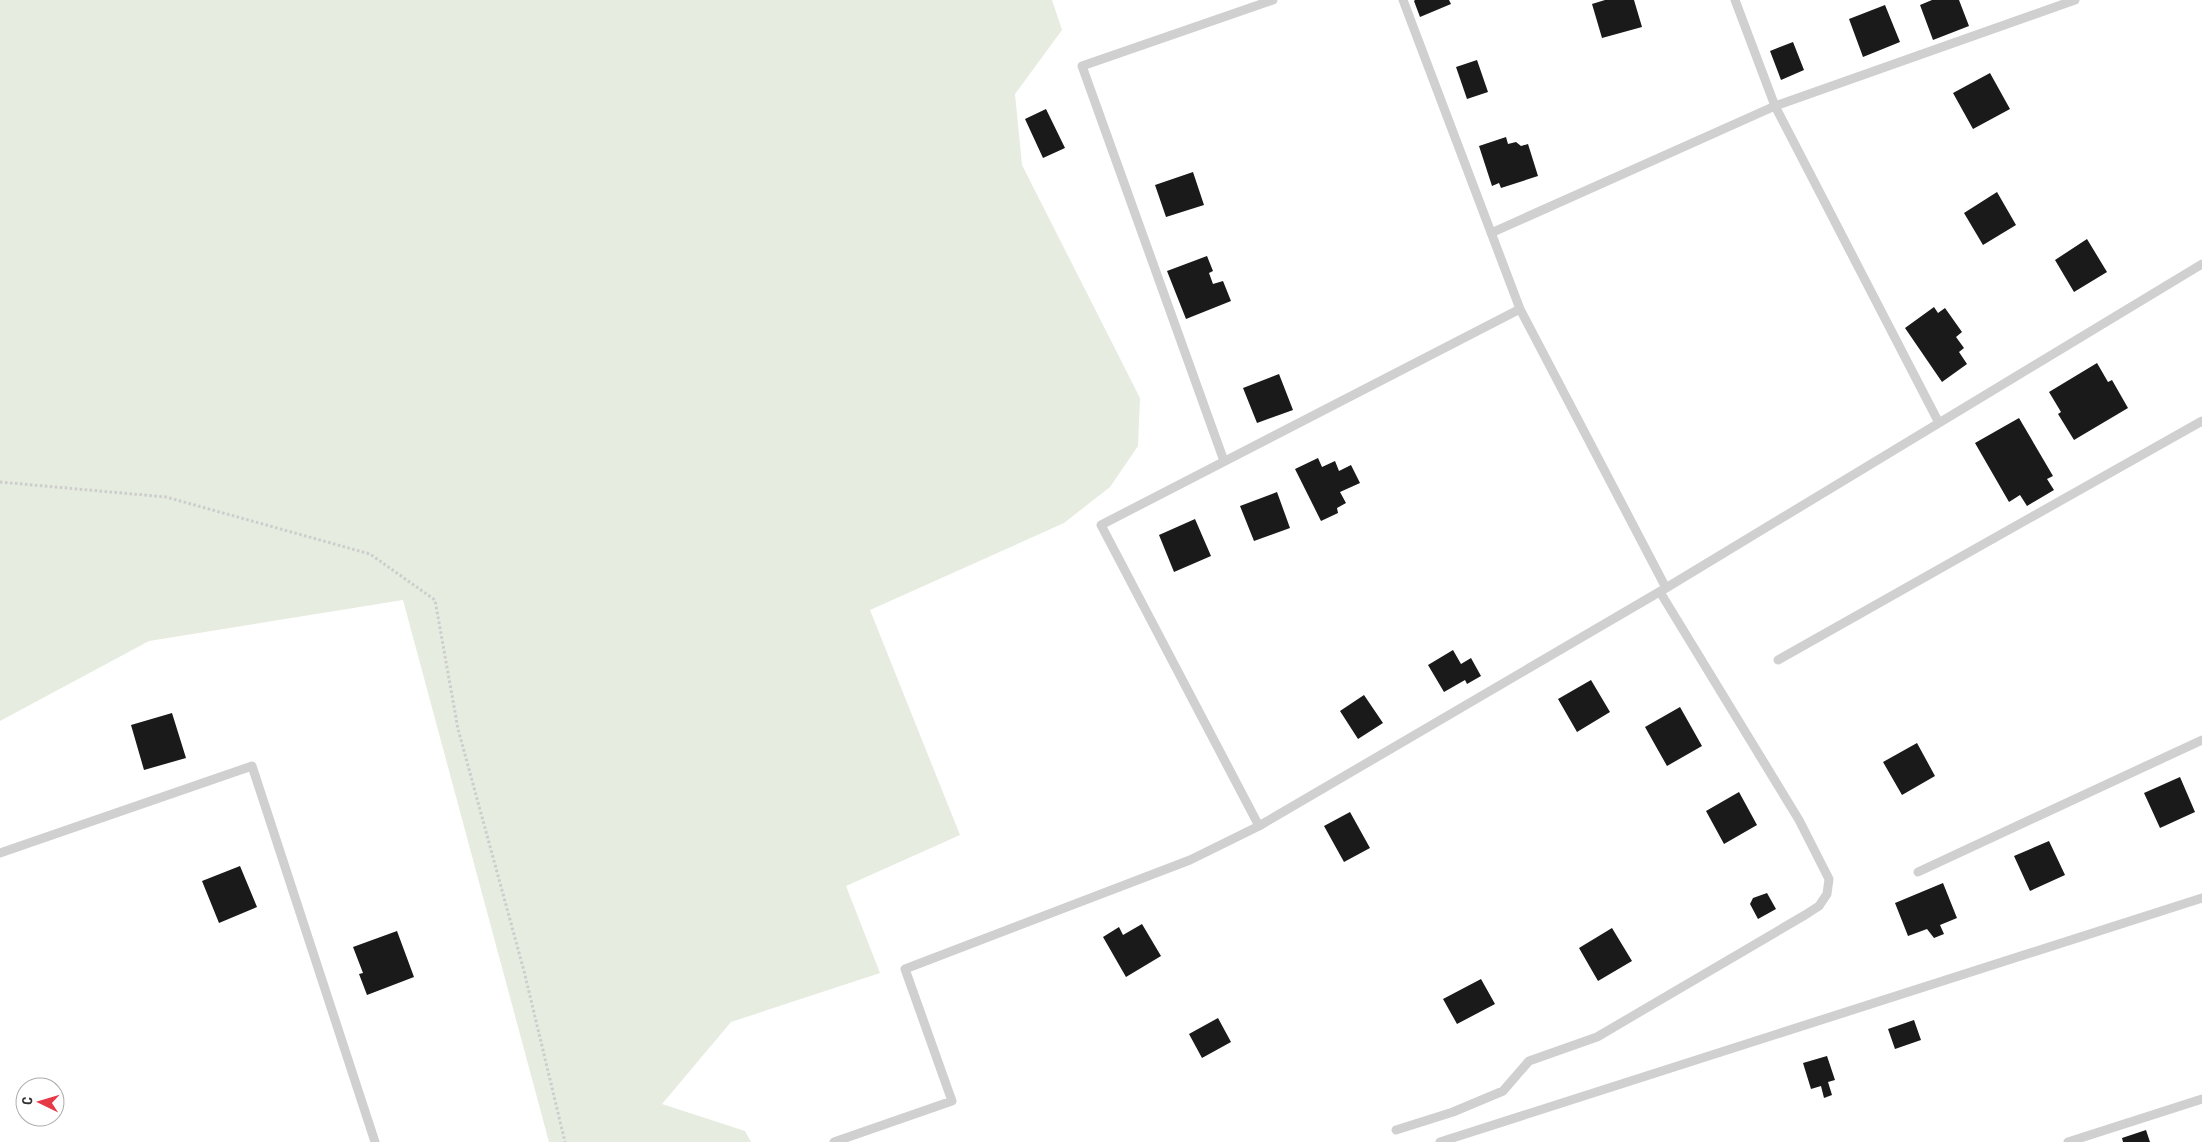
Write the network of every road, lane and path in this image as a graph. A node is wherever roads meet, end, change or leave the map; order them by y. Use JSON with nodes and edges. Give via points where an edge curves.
{"nodes":[{"id":1,"x":1273,"y":0,"type":"edge"},
{"id":2,"x":1402,"y":0,"type":"edge"},
{"id":3,"x":1736,"y":0,"type":"edge"},
{"id":4,"x":2075,"y":0,"type":"edge"},
{"id":5,"x":1775,"y":106,"type":"junction"},
{"id":6,"x":1491,"y":233,"type":"junction"},
{"id":7,"x":2202,"y":264,"type":"edge"},
{"id":8,"x":1520,"y":309,"type":"junction"},
{"id":9,"x":2202,"y":421,"type":"edge"},
{"id":10,"x":1939,"y":423,"type":"junction"},
{"id":11,"x":1224,"y":461,"type":"junction"},
{"id":12,"x":0,"y":482,"type":"edge"},
{"id":13,"x":1663,"y":590,"type":"junction"},
{"id":14,"x":1778,"y":660,"type":"dead end"},
{"id":15,"x":2202,"y":740,"type":"edge"},
{"id":16,"x":1259,"y":826,"type":"junction"},
{"id":17,"x":0,"y":853,"type":"edge"},
{"id":18,"x":1918,"y":872,"type":"dead end"},
{"id":19,"x":2202,"y":898,"type":"edge"},
{"id":20,"x":2202,"y":1099,"type":"edge"},
{"id":21,"x":1396,"y":1130,"type":"dead end"},
{"id":22,"x":375,"y":1142,"type":"edge"},
{"id":23,"x":565,"y":1142,"type":"edge"},
{"id":24,"x":834,"y":1142,"type":"edge"},
{"id":25,"x":1440,"y":1142,"type":"edge"},
{"id":26,"x":2068,"y":1142,"type":"edge"}],
"edges":[{"from":1,"to":11,"type":"lane","via":[[1082,66]]},
{"from":2,"to":6,"type":"lane"},
{"from":3,"to":5,"type":"lane"},
{"from":4,"to":5,"type":"lane"},
{"from":5,"to":6,"type":"lane"},
{"from":5,"to":10,"type":"lane"},
{"from":6,"to":8,"type":"lane"},
{"from":7,"to":10,"type":"lane"},
{"from":8,"to":11,"type":"lane"},
{"from":8,"to":13,"type":"lane"},
{"from":9,"to":14,"type":"lane"},
{"from":10,"to":13,"type":"lane"},
{"from":11,"to":16,"type":"lane","via":[[1101,525]]},
{"from":12,"to":23,"type":"path","via":[[166,497],[370,554],[435,600],[458,729],[524,971]]},
{"from":13,"to":16,"type":"lane"},
{"from":13,"to":21,"type":"lane","via":[[1799,820],[1829,879],[1827,894],[1819,906],[1805,915],[1597,1037],[1529,1061],[1503,1091],[1453,1112]]},
{"from":15,"to":18,"type":"lane"},
{"from":16,"to":24,"type":"lane","via":[[1190,860],[906,969],[952,1101]]},
{"from":17,"to":22,"type":"lane","via":[[252,766]]},
{"from":19,"to":25,"type":"lane"},
{"from":20,"to":26,"type":"lane"}]}
